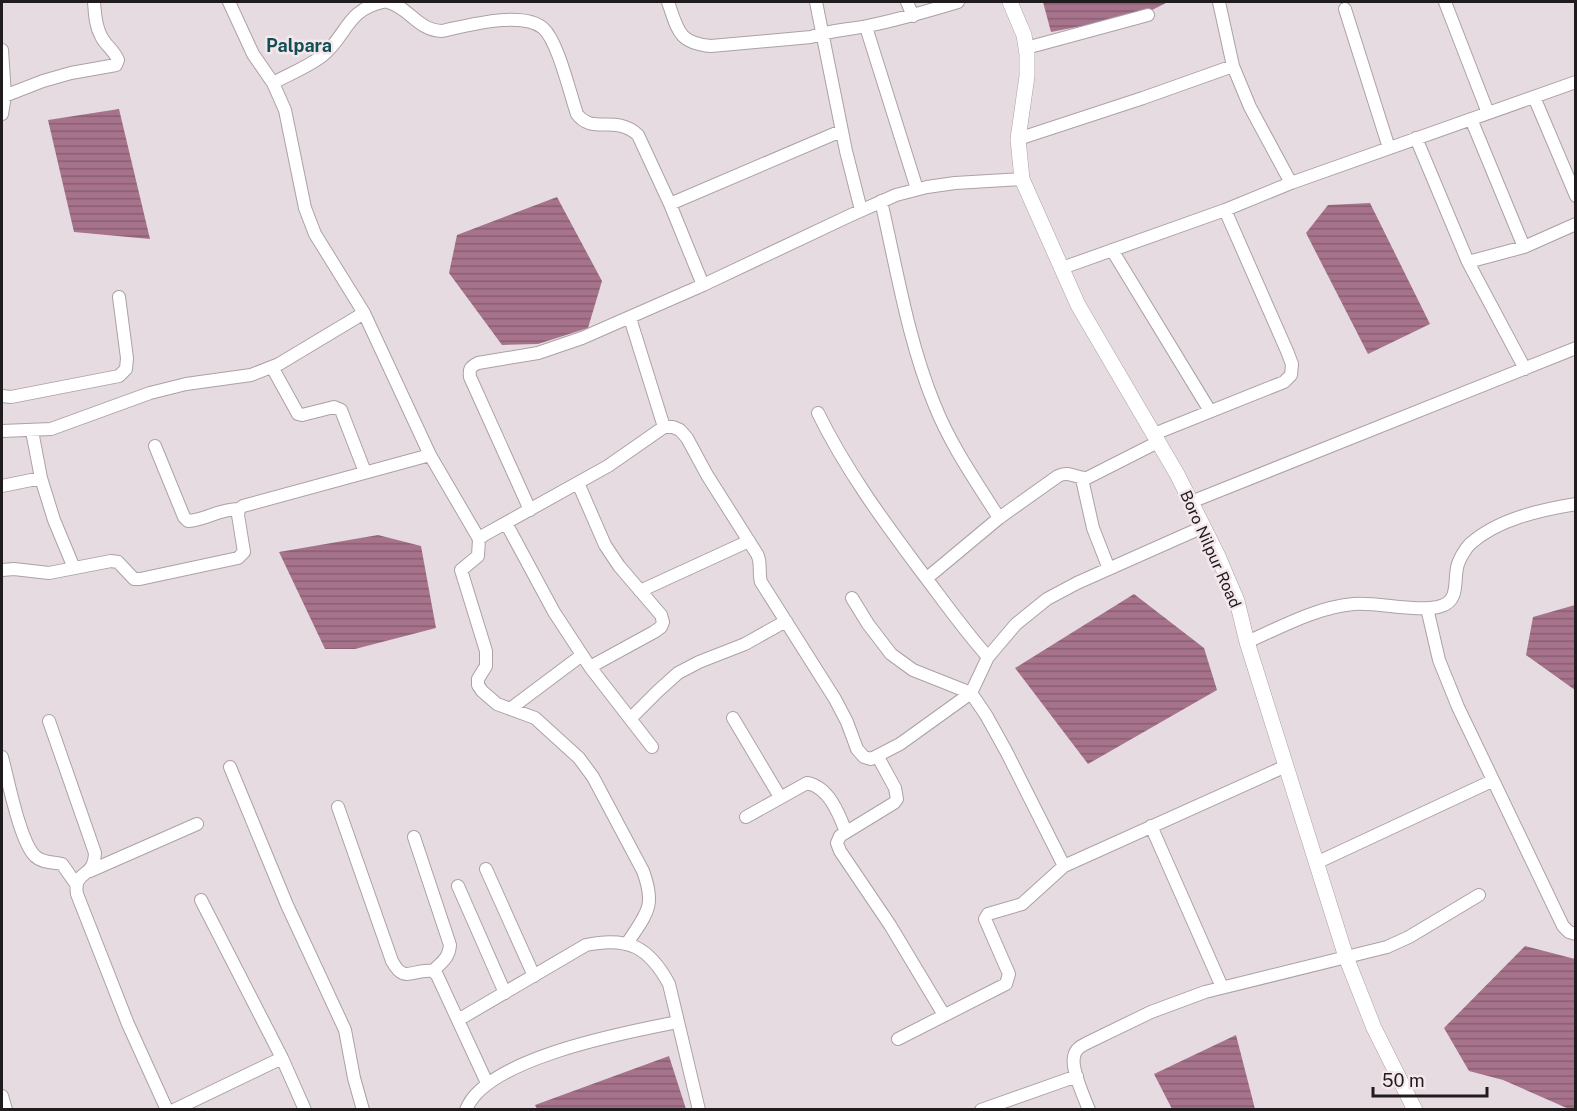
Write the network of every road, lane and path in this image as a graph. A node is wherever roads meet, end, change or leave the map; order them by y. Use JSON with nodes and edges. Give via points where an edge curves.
{"nodes":[{"id":1,"x":94,"y":2,"type":"edge"},
{"id":2,"x":229,"y":2,"type":"edge"},
{"id":3,"x":383,"y":2,"type":"edge"},
{"id":4,"x":388,"y":2,"type":"edge"},
{"id":5,"x":668,"y":2,"type":"edge"},
{"id":6,"x":816,"y":2,"type":"edge"},
{"id":7,"x":907,"y":2,"type":"edge"},
{"id":8,"x":958,"y":2,"type":"edge"},
{"id":9,"x":1010,"y":2,"type":"edge"},
{"id":10,"x":1219,"y":2,"type":"edge"},
{"id":11,"x":1444,"y":2,"type":"edge"},
{"id":12,"x":1345,"y":9,"type":"dead end"},
{"id":13,"x":1148,"y":15,"type":"dead end"},
{"id":14,"x":913,"y":16,"type":"junction"},
{"id":15,"x":866,"y":27,"type":"junction"},
{"id":16,"x":822,"y":33,"type":"junction"},
{"id":17,"x":1026,"y":48,"type":"junction"},
{"id":18,"x":2,"y":50,"type":"edge"},
{"id":19,"x":1233,"y":66,"type":"junction"},
{"id":20,"x":1575,"y":81,"type":"edge"},
{"id":21,"x":273,"y":83,"type":"junction"},
{"id":22,"x":3,"y":97,"type":"edge"},
{"id":23,"x":1534,"y":97,"type":"junction"},
{"id":24,"x":1488,"y":113,"type":"junction"},
{"id":25,"x":2,"y":114,"type":"edge"},
{"id":26,"x":1471,"y":119,"type":"junction"},
{"id":27,"x":841,"y":131,"type":"junction"},
{"id":28,"x":1416,"y":138,"type":"junction"},
{"id":29,"x":1018,"y":139,"type":"junction"},
{"id":30,"x":1389,"y":148,"type":"junction"},
{"id":31,"x":1022,"y":180,"type":"junction"},
{"id":32,"x":1291,"y":183,"type":"junction"},
{"id":33,"x":917,"y":189,"type":"junction"},
{"id":34,"x":1575,"y":196,"type":"edge"},
{"id":35,"x":881,"y":201,"type":"junction"},
{"id":36,"x":670,"y":204,"type":"junction"},
{"id":37,"x":861,"y":210,"type":"junction"},
{"id":38,"x":1225,"y":210,"type":"junction"},
{"id":39,"x":1575,"y":224,"type":"edge"},
{"id":40,"x":1524,"y":247,"type":"junction"},
{"id":41,"x":1112,"y":250,"type":"junction"},
{"id":42,"x":1468,"y":262,"type":"junction"},
{"id":43,"x":1062,"y":268,"type":"junction"},
{"id":44,"x":703,"y":285,"type":"junction"},
{"id":45,"x":119,"y":297,"type":"dead end"},
{"id":46,"x":364,"y":313,"type":"junction"},
{"id":47,"x":630,"y":318,"type":"junction"},
{"id":48,"x":1575,"y":348,"type":"edge"},
{"id":49,"x":272,"y":367,"type":"junction"},
{"id":50,"x":1525,"y":369,"type":"junction"},
{"id":51,"x":2,"y":396,"type":"edge"},
{"id":52,"x":1210,"y":411,"type":"junction"},
{"id":53,"x":818,"y":413,"type":"dead end"},
{"id":54,"x":664,"y":427,"type":"junction"},
{"id":55,"x":2,"y":431,"type":"edge"},
{"id":56,"x":32,"y":431,"type":"junction"},
{"id":57,"x":1156,"y":438,"type":"junction"},
{"id":58,"x":155,"y":446,"type":"dead end"},
{"id":59,"x":430,"y":455,"type":"junction"},
{"id":60,"x":365,"y":472,"type":"junction"},
{"id":61,"x":41,"y":478,"type":"junction"},
{"id":62,"x":1082,"y":479,"type":"junction"},
{"id":63,"x":578,"y":483,"type":"junction"},
{"id":64,"x":2,"y":486,"type":"edge"},
{"id":65,"x":1191,"y":502,"type":"junction"},
{"id":66,"x":1575,"y":504,"type":"edge"},
{"id":67,"x":239,"y":509,"type":"junction"},
{"id":68,"x":530,"y":510,"type":"junction"},
{"id":69,"x":999,"y":518,"type":"junction"},
{"id":70,"x":506,"y":524,"type":"junction"},
{"id":71,"x":1203,"y":527,"type":"junction"},
{"id":72,"x":478,"y":539,"type":"junction"},
{"id":73,"x":749,"y":541,"type":"junction"},
{"id":74,"x":74,"y":568,"type":"junction"},
{"id":75,"x":1109,"y":568,"type":"junction"},
{"id":76,"x":2,"y":569,"type":"edge"},
{"id":77,"x":927,"y":578,"type":"junction"},
{"id":78,"x":640,"y":591,"type":"junction"},
{"id":79,"x":852,"y":598,"type":"dead end"},
{"id":80,"x":1427,"y":608,"type":"junction"},
{"id":81,"x":786,"y":621,"type":"junction"},
{"id":82,"x":1247,"y":642,"type":"junction"},
{"id":83,"x":582,"y":655,"type":"junction"},
{"id":84,"x":988,"y":657,"type":"junction"},
{"id":85,"x":590,"y":667,"type":"junction"},
{"id":86,"x":971,"y":693,"type":"junction"},
{"id":87,"x":510,"y":709,"type":"junction"},
{"id":88,"x":631,"y":718,"type":"junction"},
{"id":89,"x":733,"y":718,"type":"dead end"},
{"id":90,"x":49,"y":722,"type":"dead end"},
{"id":91,"x":652,"y":747,"type":"dead end"},
{"id":92,"x":2,"y":757,"type":"edge"},
{"id":93,"x":878,"y":757,"type":"junction"},
{"id":94,"x":1286,"y":766,"type":"junction"},
{"id":95,"x":230,"y":767,"type":"dead end"},
{"id":96,"x":1492,"y":781,"type":"junction"},
{"id":97,"x":780,"y":797,"type":"junction"},
{"id":98,"x":338,"y":807,"type":"dead end"},
{"id":99,"x":746,"y":817,"type":"dead end"},
{"id":100,"x":197,"y":824,"type":"dead end"},
{"id":101,"x":1151,"y":826,"type":"junction"},
{"id":102,"x":846,"y":832,"type":"junction"},
{"id":103,"x":414,"y":837,"type":"dead end"},
{"id":104,"x":1316,"y":863,"type":"junction"},
{"id":105,"x":1064,"y":866,"type":"junction"},
{"id":106,"x":486,"y":869,"type":"dead end"},
{"id":107,"x":90,"y":871,"type":"junction"},
{"id":108,"x":76,"y":884,"type":"junction"},
{"id":109,"x":458,"y":886,"type":"dead end"},
{"id":110,"x":1479,"y":895,"type":"dead end"},
{"id":111,"x":201,"y":900,"type":"dead end"},
{"id":112,"x":1575,"y":934,"type":"edge"},
{"id":113,"x":628,"y":942,"type":"junction"},
{"id":114,"x":1346,"y":957,"type":"junction"},
{"id":115,"x":433,"y":970,"type":"junction"},
{"id":116,"x":534,"y":976,"type":"junction"},
{"id":117,"x":1222,"y":987,"type":"junction"},
{"id":118,"x":504,"y":993,"type":"junction"},
{"id":119,"x":944,"y":1015,"type":"junction"},
{"id":120,"x":458,"y":1020,"type":"junction"},
{"id":121,"x":678,"y":1022,"type":"junction"},
{"id":122,"x":898,"y":1039,"type":"dead end"},
{"id":123,"x":282,"y":1058,"type":"junction"},
{"id":124,"x":1077,"y":1076,"type":"junction"},
{"id":125,"x":487,"y":1083,"type":"junction"},
{"id":126,"x":2,"y":1096,"type":"edge"},
{"id":127,"x":6,"y":1110,"type":"edge"},
{"id":128,"x":167,"y":1110,"type":"edge"},
{"id":129,"x":174,"y":1110,"type":"edge"},
{"id":130,"x":305,"y":1110,"type":"edge"},
{"id":131,"x":363,"y":1110,"type":"edge"},
{"id":132,"x":466,"y":1110,"type":"edge"},
{"id":133,"x":699,"y":1110,"type":"edge"},
{"id":134,"x":981,"y":1110,"type":"edge"},
{"id":135,"x":1089,"y":1110,"type":"edge"},
{"id":136,"x":1415,"y":1110,"type":"edge"}],
"edges":[{"from":1,"to":22,"type":"street","via":[[96,24],[118,60],[116,65],[71,73]]},
{"from":2,"to":21,"type":"street","via":[[253,54]]},
{"from":3,"to":21,"type":"street","via":[[358,13],[322,56]]},
{"from":4,"to":36,"type":"street","via":[[431,30],[507,20],[529,21],[542,27],[551,39],[582,121],[630,127],[638,135]]},
{"from":5,"to":16,"type":"street","via":[[684,39],[696,45]]},
{"from":6,"to":16,"type":"street"},
{"from":7,"to":14,"type":"street"},
{"from":8,"to":14,"type":"street"},
{"from":9,"to":17,"type":"street","name":"Boro Nilpur Road"},
{"from":10,"to":19,"type":"street"},
{"from":11,"to":24,"type":"street"},
{"from":12,"to":30,"type":"street"},
{"from":13,"to":17,"type":"street"},
{"from":14,"to":15,"type":"street"},
{"from":15,"to":16,"type":"street"},
{"from":15,"to":33,"type":"street"},
{"from":16,"to":27,"type":"street"},
{"from":17,"to":29,"type":"street","name":"Boro Nilpur Road","via":[[1027,76]]},
{"from":18,"to":22,"type":"street"},
{"from":19,"to":29,"type":"street"},
{"from":19,"to":32,"type":"street"},
{"from":20,"to":23,"type":"street"},
{"from":21,"to":46,"type":"street","via":[[285,110],[305,208],[315,234]]},
{"from":22,"to":25,"type":"street"},
{"from":23,"to":24,"type":"street"},
{"from":23,"to":34,"type":"street"},
{"from":24,"to":26,"type":"street"},
{"from":26,"to":28,"type":"street"},
{"from":26,"to":40,"type":"street"},
{"from":27,"to":36,"type":"street"},
{"from":27,"to":37,"type":"street"},
{"from":28,"to":30,"type":"street"},
{"from":28,"to":42,"type":"street"},
{"from":29,"to":31,"type":"street","name":"Boro Nilpur Road"},
{"from":30,"to":32,"type":"street"},
{"from":31,"to":33,"type":"street"},
{"from":31,"to":43,"type":"street","name":"Boro Nilpur Road"},
{"from":32,"to":38,"type":"street"},
{"from":33,"to":35,"type":"street"},
{"from":35,"to":37,"type":"street"},
{"from":35,"to":69,"type":"street","via":[[909,327],[934,406],[954,447]]},
{"from":36,"to":44,"type":"street"},
{"from":37,"to":44,"type":"street"},
{"from":38,"to":41,"type":"street"},
{"from":38,"to":52,"type":"street","via":[[1292,364],[1291,375],[1284,382]]},
{"from":39,"to":40,"type":"street"},
{"from":40,"to":42,"type":"street"},
{"from":41,"to":43,"type":"street"},
{"from":41,"to":52,"type":"street"},
{"from":42,"to":50,"type":"street"},
{"from":43,"to":57,"type":"street","name":"Boro Nilpur Road","via":[[1077,305]]},
{"from":44,"to":47,"type":"street"},
{"from":45,"to":51,"type":"street","via":[[127,358],[126,369],[119,376]]},
{"from":46,"to":49,"type":"street"},
{"from":46,"to":59,"type":"street"},
{"from":47,"to":54,"type":"street"},
{"from":47,"to":68,"type":"street","via":[[538,353],[471,366],[469,371]]},
{"from":48,"to":50,"type":"street"},
{"from":49,"to":56,"type":"street","via":[[250,375],[150,393],[76,422]]},
{"from":49,"to":60,"type":"street","via":[[298,414],[334,407],[341,410]]},
{"from":50,"to":65,"type":"street"},
{"from":52,"to":57,"type":"street"},
{"from":53,"to":77,"type":"street","via":[[865,495]]},
{"from":54,"to":63,"type":"street"},
{"from":54,"to":73,"type":"street","via":[[681,430],[687,438]]},
{"from":55,"to":56,"type":"street"},
{"from":56,"to":61,"type":"street"},
{"from":57,"to":62,"type":"street"},
{"from":57,"to":65,"type":"street","name":"Boro Nilpur Road"},
{"from":58,"to":67,"type":"street","via":[[188,521]]},
{"from":59,"to":60,"type":"street"},
{"from":59,"to":72,"type":"street"},
{"from":60,"to":67,"type":"street"},
{"from":61,"to":64,"type":"street"},
{"from":61,"to":74,"type":"street"},
{"from":62,"to":69,"type":"street","via":[[1070,473],[1058,476]]},
{"from":62,"to":75,"type":"street","via":[[1093,528]]},
{"from":63,"to":68,"type":"street"},
{"from":63,"to":78,"type":"street","via":[[605,545]]},
{"from":65,"to":71,"type":"street","name":"Boro Nilpur Road"},
{"from":66,"to":80,"type":"street","via":[[1544,509],[1501,524],[1469,545],[1457,566],[1456,591],[1451,600]]},
{"from":67,"to":74,"type":"street","via":[[244,552],[238,558],[140,579],[134,579],[118,562]]},
{"from":68,"to":70,"type":"street"},
{"from":69,"to":77,"type":"street"},
{"from":70,"to":72,"type":"street"},
{"from":70,"to":83,"type":"street"},
{"from":71,"to":75,"type":"street"},
{"from":71,"to":82,"type":"street","name":"Boro Nilpur Road","via":[[1237,601]]},
{"from":72,"to":87,"type":"street","via":[[478,556],[461,570],[486,651],[486,666],[478,685],[497,704]]},
{"from":73,"to":78,"type":"street"},
{"from":73,"to":81,"type":"street","via":[[760,559],[761,582]]},
{"from":74,"to":76,"type":"street","via":[[49,573]]},
{"from":75,"to":84,"type":"street","via":[[1047,599],[1016,624]]},
{"from":77,"to":84,"type":"street","via":[[961,627]]},
{"from":78,"to":85,"type":"street","via":[[661,615],[661,627]]},
{"from":79,"to":86,"type":"street","via":[[891,654],[913,670]]},
{"from":80,"to":82,"type":"street","via":[[1354,604],[1315,613]]},
{"from":80,"to":96,"type":"street","via":[[1439,660]]},
{"from":81,"to":88,"type":"street","via":[[678,674]]},
{"from":81,"to":93,"type":"street","via":[[835,699],[858,749],[864,757]]},
{"from":82,"to":94,"type":"street","name":"Boro Nilpur Road"},
{"from":83,"to":85,"type":"street"},
{"from":83,"to":87,"type":"street"},
{"from":84,"to":86,"type":"street"},
{"from":85,"to":88,"type":"street"},
{"from":86,"to":93,"type":"street"},
{"from":86,"to":105,"type":"street","via":[[1006,751]]},
{"from":87,"to":113,"type":"street","via":[[535,718],[579,758],[643,871],[651,900]]},
{"from":88,"to":91,"type":"street"},
{"from":89,"to":97,"type":"street"},
{"from":90,"to":107,"type":"street","via":[[95,853]]},
{"from":92,"to":108,"type":"street","via":[[33,855],[42,861],[62,864]]},
{"from":93,"to":102,"type":"street","via":[[897,799]]},
{"from":94,"to":101,"type":"street"},
{"from":94,"to":104,"type":"street","name":"Boro Nilpur Road"},
{"from":95,"to":131,"type":"street","via":[[287,905],[345,1030]]},
{"from":96,"to":104,"type":"street"},
{"from":96,"to":112,"type":"street","via":[[1563,926]]},
{"from":97,"to":99,"type":"street"},
{"from":97,"to":102,"type":"street","via":[[807,783],[815,784],[829,798]]},
{"from":98,"to":115,"type":"street","via":[[397,970],[409,975]]},
{"from":100,"to":107,"type":"street"},
{"from":101,"to":105,"type":"street"},
{"from":101,"to":117,"type":"street"},
{"from":102,"to":119,"type":"street","via":[[837,843],[840,851]]},
{"from":103,"to":115,"type":"street","via":[[450,945],[446,960]]},
{"from":104,"to":114,"type":"street","name":"Boro Nilpur Road"},
{"from":105,"to":119,"type":"street","via":[[1022,904],[988,914],[985,919],[1009,979]]},
{"from":106,"to":116,"type":"street"},
{"from":107,"to":108,"type":"street"},
{"from":108,"to":128,"type":"street","via":[[128,1024]]},
{"from":109,"to":118,"type":"street"},
{"from":110,"to":114,"type":"street","via":[[1409,937]]},
{"from":111,"to":123,"type":"street"},
{"from":113,"to":116,"type":"street","via":[[586,945]]},
{"from":113,"to":121,"type":"street","via":[[659,965],[669,984]]},
{"from":114,"to":117,"type":"street"},
{"from":114,"to":136,"type":"street","name":"Boro Nilpur Road","via":[[1374,1028]]},
{"from":115,"to":120,"type":"street"},
{"from":116,"to":118,"type":"street"},
{"from":117,"to":124,"type":"street","via":[[1151,1012],[1078,1048],[1073,1057]]},
{"from":118,"to":120,"type":"street"},
{"from":119,"to":122,"type":"street"},
{"from":120,"to":125,"type":"street"},
{"from":121,"to":125,"type":"street","via":[[568,1048]]},
{"from":121,"to":133,"type":"street"},
{"from":123,"to":129,"type":"street"},
{"from":123,"to":130,"type":"street"},
{"from":124,"to":134,"type":"street"},
{"from":124,"to":135,"type":"street"},
{"from":125,"to":132,"type":"street","via":[[470,1099]]},
{"from":126,"to":127,"type":"street"}]}
